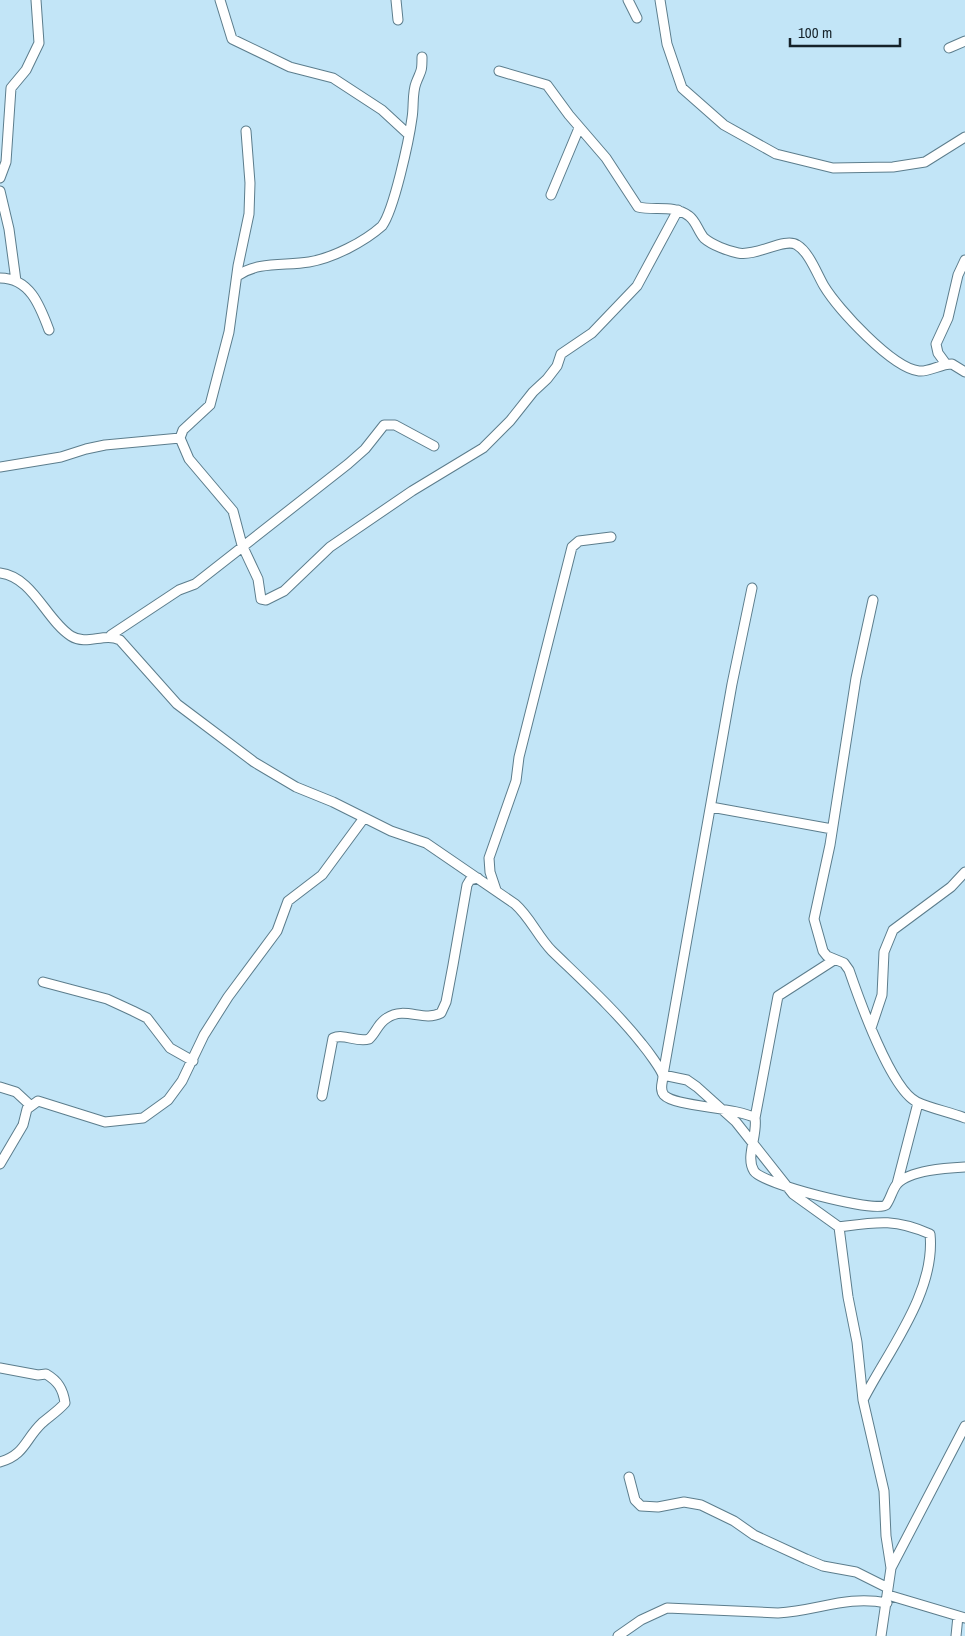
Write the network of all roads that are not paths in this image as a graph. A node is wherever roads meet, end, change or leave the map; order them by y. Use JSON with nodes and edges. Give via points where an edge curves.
{"nodes":[{"id":1,"x":36,"y":0,"type":"edge"},
{"id":2,"x":220,"y":0,"type":"edge"},
{"id":3,"x":396,"y":0,"type":"edge"},
{"id":4,"x":628,"y":0,"type":"edge"},
{"id":5,"x":660,"y":0,"type":"edge"},
{"id":6,"x":637,"y":18,"type":"dead end"},
{"id":7,"x":398,"y":20,"type":"dead end"},
{"id":8,"x":965,"y":41,"type":"edge"},
{"id":9,"x":949,"y":48,"type":"dead end"},
{"id":10,"x":422,"y":58,"type":"dead end"},
{"id":11,"x":499,"y":70,"type":"dead end"},
{"id":12,"x":580,"y":128,"type":"junction"},
{"id":13,"x":246,"y":131,"type":"dead end"},
{"id":14,"x":408,"y":134,"type":"junction"},
{"id":15,"x":965,"y":137,"type":"edge"},
{"id":16,"x":0,"y":178,"type":"edge"},
{"id":17,"x":0,"y":191,"type":"edge"},
{"id":18,"x":551,"y":194,"type":"dead end"},
{"id":19,"x":678,"y":210,"type":"junction"},
{"id":20,"x":965,"y":260,"type":"edge"},
{"id":21,"x":237,"y":276,"type":"junction"},
{"id":22,"x":0,"y":278,"type":"edge"},
{"id":23,"x":16,"y":281,"type":"junction"},
{"id":24,"x":49,"y":330,"type":"dead end"},
{"id":25,"x":946,"y":364,"type":"junction"},
{"id":26,"x":965,"y":372,"type":"edge"},
{"id":27,"x":180,"y":438,"type":"junction"},
{"id":28,"x":434,"y":446,"type":"dead end"},
{"id":29,"x":0,"y":467,"type":"edge"},
{"id":30,"x":611,"y":537,"type":"dead end"},
{"id":31,"x":242,"y":545,"type":"junction"},
{"id":32,"x":0,"y":573,"type":"edge"},
{"id":33,"x":752,"y":588,"type":"dead end"},
{"id":34,"x":873,"y":600,"type":"dead end"},
{"id":35,"x":112,"y":636,"type":"junction"},
{"id":36,"x":711,"y":807,"type":"junction"},
{"id":37,"x":364,"y":818,"type":"junction"},
{"id":38,"x":832,"y":829,"type":"junction"},
{"id":39,"x":965,"y":872,"type":"edge"},
{"id":40,"x":478,"y":878,"type":"junction"},
{"id":41,"x":496,"y":891,"type":"junction"},
{"id":42,"x":834,"y":960,"type":"junction"},
{"id":43,"x":43,"y":982,"type":"dead end"},
{"id":44,"x":871,"y":1028,"type":"junction"},
{"id":45,"x":193,"y":1061,"type":"junction"},
{"id":46,"x":663,"y":1075,"type":"junction"},
{"id":47,"x":0,"y":1087,"type":"edge"},
{"id":48,"x":322,"y":1096,"type":"dead end"},
{"id":49,"x":918,"y":1103,"type":"junction"},
{"id":50,"x":30,"y":1105,"type":"junction"},
{"id":51,"x":722,"y":1109,"type":"junction"},
{"id":52,"x":756,"y":1118,"type":"junction"},
{"id":53,"x":965,"y":1118,"type":"edge"},
{"id":54,"x":754,"y":1144,"type":"junction"},
{"id":55,"x":0,"y":1164,"type":"edge"},
{"id":56,"x":965,"y":1167,"type":"edge"},
{"id":57,"x":897,"y":1184,"type":"junction"},
{"id":58,"x":789,"y":1186,"type":"junction"},
{"id":59,"x":839,"y":1228,"type":"junction"},
{"id":60,"x":0,"y":1368,"type":"edge"},
{"id":61,"x":863,"y":1400,"type":"junction"},
{"id":62,"x":965,"y":1426,"type":"edge"},
{"id":63,"x":0,"y":1462,"type":"edge"},
{"id":64,"x":630,"y":1477,"type":"dead end"},
{"id":65,"x":891,"y":1568,"type":"junction"},
{"id":66,"x":888,"y":1595,"type":"junction"},
{"id":67,"x":962,"y":1617,"type":"edge"},
{"id":68,"x":618,"y":1636,"type":"edge"},
{"id":69,"x":881,"y":1636,"type":"edge"},
{"id":70,"x":956,"y":1636,"type":"edge"}],
"edges":[{"from":1,"to":16,"type":"street","via":[[39,43],[26,70],[11,88],[6,162]]},
{"from":2,"to":14,"type":"street","via":[[232,39],[290,66],[334,78],[382,110]]},
{"from":3,"to":7,"type":"street"},
{"from":4,"to":6,"type":"street"},
{"from":5,"to":15,"type":"street","via":[[667,44],[682,88],[724,125],[776,154],[833,168],[892,167],[925,162]]},
{"from":8,"to":9,"type":"street"},
{"from":10,"to":14,"type":"street"},
{"from":11,"to":12,"type":"street","via":[[547,85]]},
{"from":12,"to":18,"type":"street"},
{"from":12,"to":19,"type":"street","via":[[606,158],[634,205],[644,209]]},
{"from":13,"to":21,"type":"street","via":[[249,214]]},
{"from":14,"to":21,"type":"street","via":[[393,202],[387,219],[376,231],[328,256],[309,262],[254,268]]},
{"from":17,"to":23,"type":"street"},
{"from":19,"to":25,"type":"street","via":[[689,216],[704,238],[738,253],[763,251],[790,242],[797,244],[833,300],[871,340],[907,367],[918,371]]},
{"from":19,"to":31,"type":"street","via":[[637,286],[592,333],[561,354],[547,379],[483,448],[412,490],[330,547],[273,598],[261,599],[258,579]]},
{"from":20,"to":25,"type":"street","via":[[948,318],[936,344]]},
{"from":21,"to":27,"type":"street","via":[[229,332],[214,395],[210,405],[183,430]]},
{"from":22,"to":23,"type":"street"},
{"from":23,"to":24,"type":"street","via":[[32,292]]},
{"from":25,"to":26,"type":"street"},
{"from":27,"to":29,"type":"street","via":[[106,445],[61,457]]},
{"from":27,"to":31,"type":"street","via":[[189,459],[233,511]]},
{"from":28,"to":31,"type":"street","via":[[395,425],[384,425],[348,464]]},
{"from":30,"to":41,"type":"street","via":[[579,541],[572,547],[519,757],[516,781],[489,858],[488,866]]},
{"from":31,"to":35,"type":"street","via":[[195,584],[179,590]]},
{"from":32,"to":35,"type":"street","via":[[29,590],[70,635],[80,640]]},
{"from":33,"to":36,"type":"street"},
{"from":34,"to":38,"type":"street","via":[[856,678]]},
{"from":35,"to":37,"type":"street","via":[[129,649],[177,704],[225,741],[296,788]]},
{"from":36,"to":38,"type":"street"},
{"from":36,"to":46,"type":"street"},
{"from":37,"to":40,"type":"street","via":[[426,843]]},
{"from":37,"to":45,"type":"street","via":[[322,875],[288,901],[277,931],[228,996],[204,1035]]},
{"from":38,"to":42,"type":"street","via":[[814,919],[823,951]]},
{"from":39,"to":44,"type":"street","via":[[890,936],[882,963],[881,1002]]},
{"from":40,"to":41,"type":"street"},
{"from":40,"to":48,"type":"street","via":[[470,880],[467,885],[454,965],[441,1013],[430,1016],[402,1012],[382,1021],[369,1039],[333,1038]]},
{"from":41,"to":46,"type":"street","via":[[525,912],[552,951],[580,976],[642,1044]]},
{"from":42,"to":44,"type":"street","via":[[846,966]]},
{"from":42,"to":52,"type":"street","via":[[778,996]]},
{"from":43,"to":45,"type":"street","via":[[107,999],[147,1018],[170,1048]]},
{"from":44,"to":49,"type":"street","via":[[895,1080],[908,1097]]},
{"from":45,"to":50,"type":"street","via":[[168,1100],[143,1118],[105,1122],[38,1101]]},
{"from":46,"to":51,"type":"street","via":[[687,1080]]},
{"from":46,"to":51,"type":"street","via":[[662,1091],[669,1098]]},
{"from":47,"to":50,"type":"street","via":[[16,1092]]},
{"from":49,"to":53,"type":"street"},
{"from":49,"to":57,"type":"street"},
{"from":50,"to":55,"type":"street","via":[[23,1125]]},
{"from":51,"to":52,"type":"street"},
{"from":51,"to":54,"type":"street"},
{"from":52,"to":54,"type":"street"},
{"from":54,"to":58,"type":"street"},
{"from":54,"to":58,"type":"street","via":[[751,1165],[755,1173],[761,1178]]},
{"from":56,"to":57,"type":"street","via":[[923,1172]]},
{"from":57,"to":58,"type":"street","via":[[886,1205],[877,1208]]},
{"from":58,"to":59,"type":"street","via":[[793,1194]]},
{"from":59,"to":61,"type":"street"},
{"from":59,"to":61,"type":"street","via":[[895,1222],[930,1234],[925,1276],[917,1300]]},
{"from":60,"to":63,"type":"street","via":[[46,1374],[60,1385],[65,1402],[58,1412],[42,1422],[27,1444],[11,1459]]},
{"from":61,"to":65,"type":"street","via":[[884,1491]]},
{"from":62,"to":65,"type":"street"},
{"from":64,"to":66,"type":"street","via":[[635,1500],[641,1506],[658,1507],[684,1502],[701,1505],[806,1559],[856,1572]]},
{"from":65,"to":66,"type":"street"},
{"from":66,"to":67,"type":"street"},
{"from":66,"to":68,"type":"street","via":[[778,1613],[667,1608]]},
{"from":66,"to":69,"type":"street"},
{"from":67,"to":70,"type":"street"}]}
